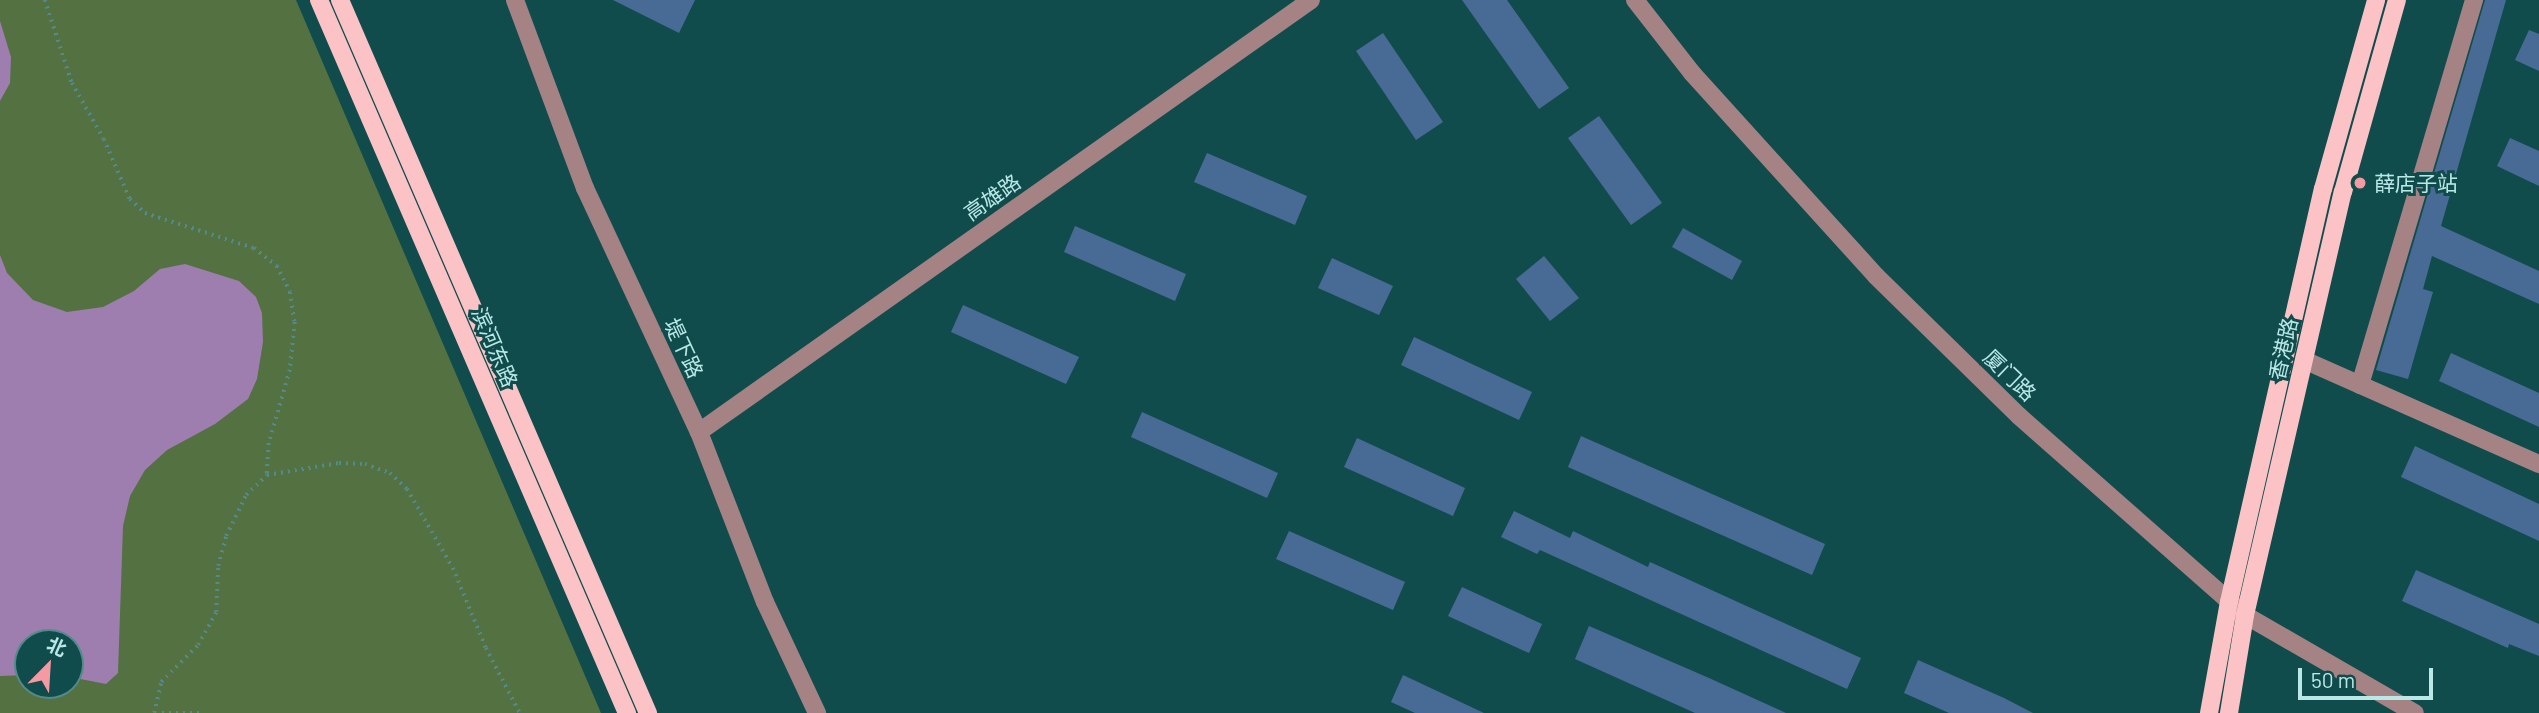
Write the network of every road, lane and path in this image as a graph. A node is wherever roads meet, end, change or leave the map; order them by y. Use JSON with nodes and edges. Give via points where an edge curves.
{"nodes":[{"id":1,"x":45,"y":0,"type":"edge"},
{"id":2,"x":318,"y":0,"type":"edge"},
{"id":3,"x":340,"y":0,"type":"edge"},
{"id":4,"x":515,"y":0,"type":"edge"},
{"id":5,"x":1311,"y":0,"type":"edge"},
{"id":6,"x":1635,"y":0,"type":"edge"},
{"id":7,"x":2376,"y":0,"type":"edge"},
{"id":8,"x":2397,"y":0,"type":"edge"},
{"id":9,"x":2474,"y":0,"type":"edge"},
{"id":10,"x":2304,"y":360,"type":"junction"},
{"id":11,"x":2360,"y":385,"type":"junction"},
{"id":12,"x":699,"y":432,"type":"junction"},
{"id":13,"x":2539,"y":464,"type":"edge"},
{"id":14,"x":267,"y":475,"type":"junction"},
{"id":15,"x":2228,"y":602,"type":"junction"},
{"id":16,"x":2245,"y":615,"type":"junction"},
{"id":17,"x":154,"y":713,"type":"edge"},
{"id":18,"x":162,"y":713,"type":"edge"},
{"id":19,"x":199,"y":713,"type":"edge"},
{"id":20,"x":520,"y":713,"type":"edge"},
{"id":21,"x":627,"y":713,"type":"edge"},
{"id":22,"x":648,"y":713,"type":"edge"},
{"id":23,"x":817,"y":713,"type":"edge"},
{"id":24,"x":2210,"y":713,"type":"edge"},
{"id":25,"x":2229,"y":713,"type":"edge"},
{"id":26,"x":2415,"y":713,"type":"edge"}],
"edges":[{"from":1,"to":14,"type":"path","via":[[72,83],[104,139],[130,200],[145,213],[254,248],[278,266],[290,292],[295,322],[290,370],[269,443]]},
{"from":2,"to":21,"type":"main road","name":"滨河东路"},
{"from":3,"to":22,"type":"main road","name":"滨河东路"},
{"from":4,"to":12,"type":"street","name":"堤下路","via":[[585,188]]},
{"from":5,"to":12,"type":"street","name":"高雄路"},
{"from":6,"to":15,"type":"street","name":"厦门路","via":[[1692,74],[1876,276],[2019,416]]},
{"from":7,"to":15,"type":"main road","name":"香港路","via":[[2323,189]]},
{"from":8,"to":10,"type":"main road","name":"香港路","via":[[2343,192]]},
{"from":9,"to":11,"type":"street"},
{"from":10,"to":11,"type":"street"},
{"from":10,"to":16,"type":"main road","name":"香港路"},
{"from":11,"to":13,"type":"street"},
{"from":12,"to":23,"type":"street","name":"堤下路","via":[[765,602]]},
{"from":14,"to":17,"type":"path","via":[[246,495],[226,536],[211,625],[161,682]]},
{"from":14,"to":20,"type":"path","via":[[339,463],[365,464],[390,473],[407,489],[431,526]]},
{"from":15,"to":16,"type":"street","name":"厦门路"},
{"from":15,"to":24,"type":"main road","name":"香港路"},
{"from":16,"to":25,"type":"main road","name":"香港路"},
{"from":16,"to":26,"type":"street","name":"厦门路"},
{"from":18,"to":19,"type":"path"}]}
